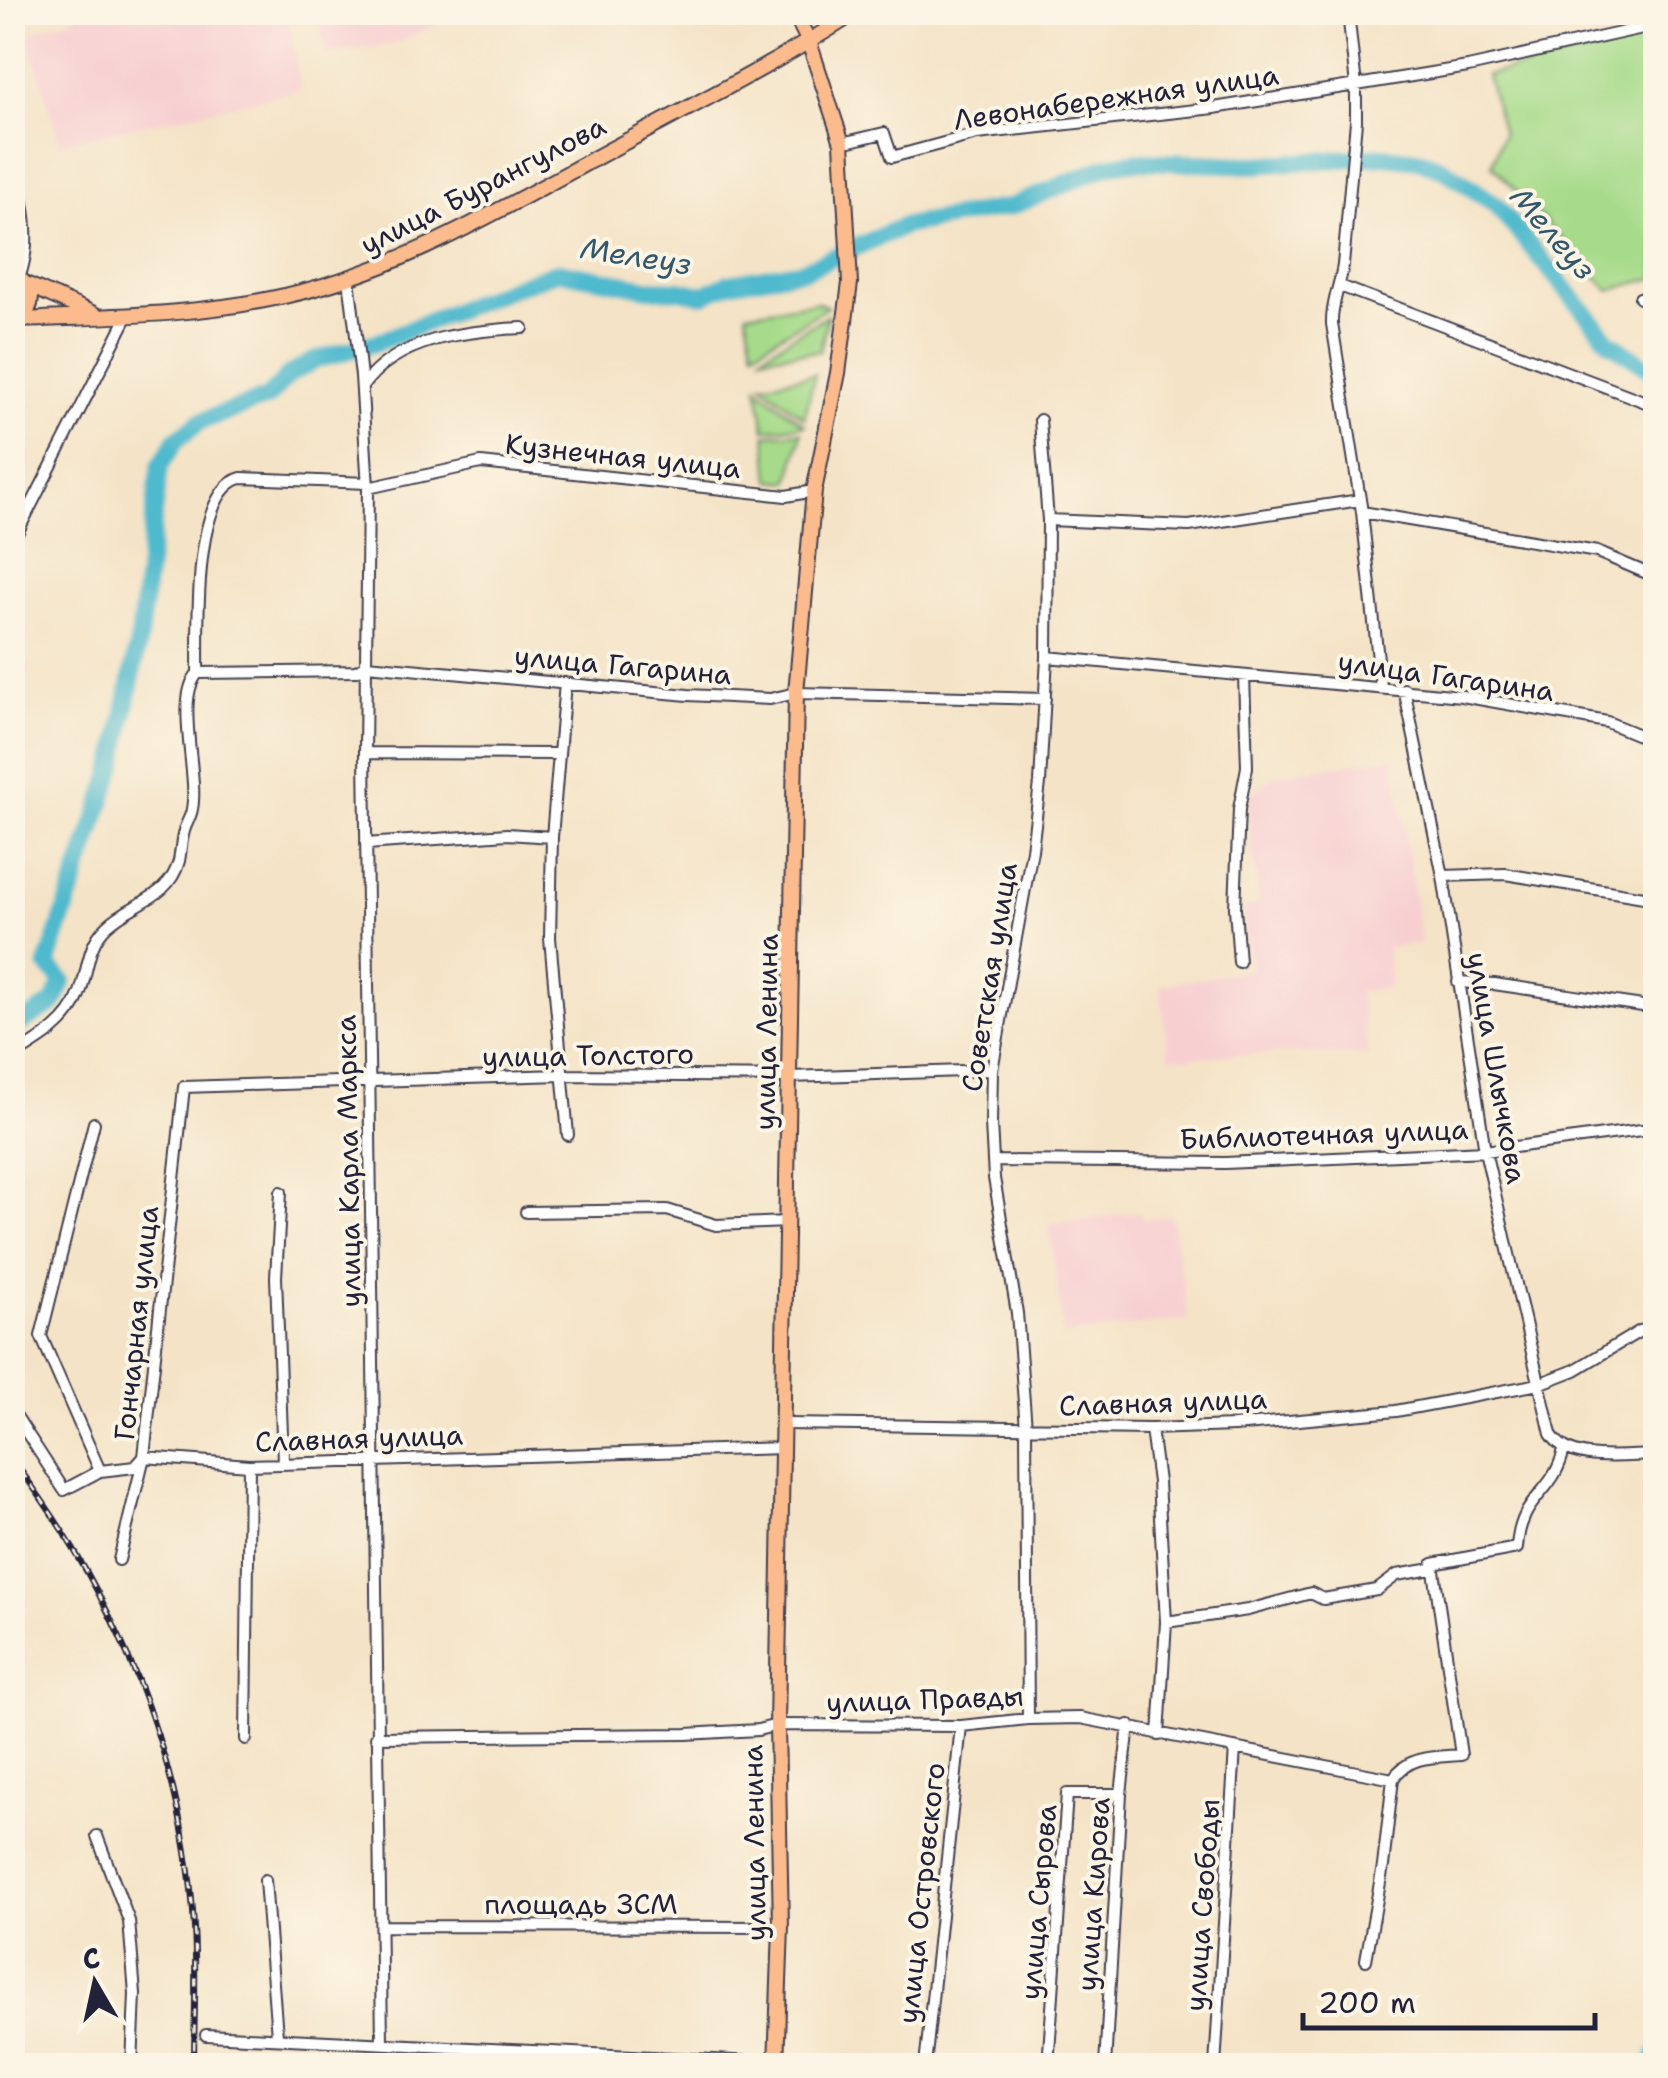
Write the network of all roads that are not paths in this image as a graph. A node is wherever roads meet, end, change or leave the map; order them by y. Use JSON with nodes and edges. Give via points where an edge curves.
{"nodes":[{"id":1,"x":794,"y":12,"type":"edge"},
{"id":2,"x":856,"y":12,"type":"edge"},
{"id":3,"x":1348,"y":12,"type":"edge"},
{"id":4,"x":1656,"y":24,"type":"edge"},
{"id":5,"x":809,"y":42,"type":"junction"},
{"id":6,"x":1356,"y":86,"type":"junction"},
{"id":7,"x":842,"y":143,"type":"junction"},
{"id":8,"x":12,"y":150,"type":"edge"},
{"id":9,"x":349,"y":278,"type":"junction"},
{"id":10,"x":20,"y":280,"type":"edge"},
{"id":11,"x":1340,"y":286,"type":"junction"},
{"id":12,"x":1656,"y":296,"type":"edge"},
{"id":13,"x":1640,"y":298,"type":"dead end"},
{"id":14,"x":128,"y":315,"type":"junction"},
{"id":15,"x":99,"y":316,"type":"junction"},
{"id":16,"x":16,"y":322,"type":"edge"},
{"id":17,"x":523,"y":328,"type":"dead end"},
{"id":18,"x":361,"y":382,"type":"junction"},
{"id":19,"x":1656,"y":406,"type":"edge"},
{"id":20,"x":1040,"y":420,"type":"dead end"},
{"id":21,"x":368,"y":485,"type":"junction"},
{"id":22,"x":814,"y":490,"type":"junction"},
{"id":23,"x":1361,"y":506,"type":"junction"},
{"id":24,"x":1048,"y":520,"type":"junction"},
{"id":25,"x":12,"y":543,"type":"edge"},
{"id":26,"x":1656,"y":578,"type":"edge"},
{"id":27,"x":1047,"y":657,"type":"junction"},
{"id":28,"x":367,"y":666,"type":"junction"},
{"id":29,"x":198,"y":673,"type":"junction"},
{"id":30,"x":1244,"y":676,"type":"junction"},
{"id":31,"x":565,"y":683,"type":"junction"},
{"id":32,"x":1381,"y":687,"type":"junction"},
{"id":33,"x":1404,"y":689,"type":"junction"},
{"id":34,"x":796,"y":693,"type":"junction"},
{"id":35,"x":1044,"y":699,"type":"junction"},
{"id":36,"x":1656,"y":742,"type":"edge"},
{"id":37,"x":365,"y":753,"type":"junction"},
{"id":38,"x":559,"y":754,"type":"junction"},
{"id":39,"x":552,"y":837,"type":"junction"},
{"id":40,"x":366,"y":844,"type":"junction"},
{"id":41,"x":1443,"y":876,"type":"junction"},
{"id":42,"x":1656,"y":899,"type":"edge"},
{"id":43,"x":1239,"y":962,"type":"dead end"},
{"id":44,"x":1458,"y":982,"type":"junction"},
{"id":45,"x":1656,"y":1008,"type":"edge"},
{"id":46,"x":12,"y":1057,"type":"edge"},
{"id":47,"x":992,"y":1070,"type":"junction"},
{"id":48,"x":562,"y":1075,"type":"junction"},
{"id":49,"x":790,"y":1077,"type":"junction"},
{"id":50,"x":368,"y":1082,"type":"junction"},
{"id":51,"x":184,"y":1088,"type":"joint"},
{"id":52,"x":94,"y":1123,"type":"dead end"},
{"id":53,"x":1656,"y":1128,"type":"edge"},
{"id":54,"x":568,"y":1135,"type":"dead end"},
{"id":55,"x":1485,"y":1151,"type":"junction"},
{"id":56,"x":992,"y":1161,"type":"junction"},
{"id":57,"x":281,"y":1192,"type":"dead end"},
{"id":58,"x":526,"y":1212,"type":"dead end"},
{"id":59,"x":788,"y":1222,"type":"junction"},
{"id":60,"x":1656,"y":1328,"type":"edge"},
{"id":61,"x":1539,"y":1384,"type":"junction"},
{"id":62,"x":12,"y":1410,"type":"edge"},
{"id":63,"x":785,"y":1424,"type":"junction"},
{"id":64,"x":1026,"y":1428,"type":"junction"},
{"id":65,"x":1151,"y":1430,"type":"junction"},
{"id":66,"x":784,"y":1448,"type":"junction"},
{"id":67,"x":1564,"y":1449,"type":"junction"},
{"id":68,"x":1656,"y":1455,"type":"edge"},
{"id":69,"x":144,"y":1457,"type":"junction"},
{"id":70,"x":372,"y":1460,"type":"junction"},
{"id":71,"x":283,"y":1462,"type":"junction"},
{"id":72,"x":249,"y":1465,"type":"junction"},
{"id":73,"x":100,"y":1471,"type":"junction"},
{"id":74,"x":119,"y":1560,"type":"dead end"},
{"id":75,"x":1432,"y":1569,"type":"junction"},
{"id":76,"x":1166,"y":1622,"type":"junction"},
{"id":77,"x":1028,"y":1719,"type":"junction"},
{"id":78,"x":777,"y":1725,"type":"junction"},
{"id":79,"x":1128,"y":1725,"type":"junction"},
{"id":80,"x":961,"y":1726,"type":"junction"},
{"id":81,"x":1158,"y":1735,"type":"junction"},
{"id":82,"x":376,"y":1737,"type":"junction"},
{"id":83,"x":246,"y":1740,"type":"dead end"},
{"id":84,"x":1235,"y":1748,"type":"junction"},
{"id":85,"x":1393,"y":1779,"type":"junction"},
{"id":86,"x":1121,"y":1794,"type":"junction"},
{"id":87,"x":96,"y":1836,"type":"dead end"},
{"id":88,"x":265,"y":1880,"type":"dead end"},
{"id":89,"x":381,"y":1926,"type":"junction"},
{"id":90,"x":781,"y":1927,"type":"junction"},
{"id":91,"x":1366,"y":1960,"type":"dead end"},
{"id":92,"x":206,"y":2034,"type":"dead end"},
{"id":93,"x":277,"y":2036,"type":"junction"},
{"id":94,"x":382,"y":2044,"type":"junction"},
{"id":95,"x":776,"y":2064,"type":"edge"},
{"id":96,"x":132,"y":2066,"type":"edge"},
{"id":97,"x":925,"y":2066,"type":"edge"},
{"id":98,"x":1048,"y":2066,"type":"edge"},
{"id":99,"x":1105,"y":2066,"type":"edge"},
{"id":100,"x":1214,"y":2066,"type":"edge"}],
"edges":[{"from":1,"to":5,"type":"main road","name":"улица Ленина"},
{"from":2,"to":5,"type":"main road","name":"улица Бурангулова"},
{"from":3,"to":6,"type":"street"},
{"from":4,"to":6,"type":"street","via":[[1560,49]]},
{"from":5,"to":7,"type":"main road","name":"улица Ленина"},
{"from":5,"to":9,"type":"main road","name":"улица Бурангулова","via":[[534,190]]},
{"from":6,"to":7,"type":"street","name":"Левонабережная улица","via":[[977,134],[892,157],[884,133]]},
{"from":6,"to":11,"type":"street"},
{"from":7,"to":22,"type":"main road","name":"улица Ленина","via":[[850,283]]},
{"from":8,"to":10,"type":"street","via":[[27,228]]},
{"from":9,"to":14,"type":"main road","name":"улица Бурангулова","via":[[271,300]]},
{"from":9,"to":18,"type":"street","name":"улица Карла Маркса"},
{"from":10,"to":15,"type":"main road","name":"улица Бурангулова"},
{"from":10,"to":16,"type":"main road","name":"улица Бурангулова","via":[[32,298],[30,311]]},
{"from":11,"to":19,"type":"street"},
{"from":11,"to":23,"type":"street","via":[[1332,324]]},
{"from":12,"to":13,"type":"street"},
{"from":14,"to":15,"type":"main road","name":"улица Бурангулова"},
{"from":14,"to":25,"type":"street"},
{"from":15,"to":16,"type":"main road","name":"улица Бурангулова"},
{"from":17,"to":18,"type":"street","via":[[423,343]]},
{"from":18,"to":21,"type":"street","name":"улица Карла Маркса"},
{"from":20,"to":24,"type":"street","name":"Советская улица"},
{"from":21,"to":22,"type":"street","name":"Кузнечная улица","via":[[481,463],[786,496]]},
{"from":21,"to":28,"type":"street","name":"улица Карла Маркса"},
{"from":21,"to":29,"type":"street","name":"Кузнечная улица","via":[[241,478],[225,489],[203,537]]},
{"from":22,"to":34,"type":"main road","name":"улица Ленина"},
{"from":23,"to":24,"type":"street","via":[[1189,526]]},
{"from":23,"to":26,"type":"street","via":[[1597,552]]},
{"from":23,"to":32,"type":"street"},
{"from":24,"to":27,"type":"street","name":"Советская улица"},
{"from":27,"to":30,"type":"street","name":"улица Гагарина"},
{"from":27,"to":35,"type":"street","name":"Советская улица"},
{"from":28,"to":29,"type":"street","name":"улица Гагарина"},
{"from":28,"to":31,"type":"street","name":"улица Гагарина"},
{"from":28,"to":37,"type":"street","name":"улица Карла Маркса"},
{"from":29,"to":46,"type":"street","via":[[188,711],[192,810],[178,865],[158,896],[124,912],[94,940],[66,1017]]},
{"from":30,"to":32,"type":"street","name":"улица Гагарина"},
{"from":30,"to":43,"type":"street","via":[[1247,780],[1239,809],[1234,908]]},
{"from":31,"to":34,"type":"street","name":"улица Гагарина","via":[[688,696],[770,699]]},
{"from":31,"to":38,"type":"street"},
{"from":32,"to":33,"type":"street","name":"улица Гагарина"},
{"from":33,"to":36,"type":"street","name":"улица Гагарина","via":[[1608,722]]},
{"from":33,"to":41,"type":"street","name":"улица Шлычкова"},
{"from":34,"to":35,"type":"street","name":"улица Гагарина"},
{"from":34,"to":49,"type":"main road","name":"улица Ленина"},
{"from":35,"to":47,"type":"street","name":"Советская улица","via":[[1032,850]]},
{"from":37,"to":38,"type":"street"},
{"from":37,"to":40,"type":"street","name":"улица Карла Маркса"},
{"from":38,"to":39,"type":"street"},
{"from":39,"to":40,"type":"street"},
{"from":39,"to":48,"type":"street","via":[[550,938]]},
{"from":40,"to":50,"type":"street","name":"улица Карла Маркса"},
{"from":41,"to":42,"type":"street","via":[[1504,874]]},
{"from":41,"to":44,"type":"street","name":"улица Шлычкова"},
{"from":44,"to":45,"type":"street"},
{"from":44,"to":55,"type":"street","name":"улица Шлычкова"},
{"from":47,"to":49,"type":"street","name":"улица Толстого"},
{"from":47,"to":56,"type":"street","name":"Советская улица"},
{"from":48,"to":49,"type":"street","name":"улица Толстого"},
{"from":48,"to":50,"type":"street","name":"улица Толстого"},
{"from":48,"to":54,"type":"street"},
{"from":49,"to":59,"type":"main road","name":"улица Ленина"},
{"from":50,"to":51,"type":"street","name":"улица Толстого"},
{"from":50,"to":70,"type":"street","name":"улица Карла Маркса"},
{"from":51,"to":69,"type":"street","name":"Гончарная улица"},
{"from":52,"to":73,"type":"street","via":[[41,1336]]},
{"from":53,"to":55,"type":"street","name":"Библиотечная улица"},
{"from":55,"to":56,"type":"street","name":"Библиотечная улица","via":[[1224,1164]]},
{"from":55,"to":61,"type":"street","name":"улица Шлычкова"},
{"from":56,"to":64,"type":"street","name":"Советская улица","via":[[1017,1313]]},
{"from":57,"to":71,"type":"street","via":[[276,1277]]},
{"from":58,"to":59,"type":"street","via":[[667,1210],[716,1225]]},
{"from":59,"to":63,"type":"main road","name":"улица Ленина"},
{"from":60,"to":61,"type":"street","name":"Славная улица"},
{"from":61,"to":65,"type":"street","name":"Славная улица","via":[[1396,1411]]},
{"from":61,"to":67,"type":"street","name":"улица Шлычкова","via":[[1551,1434]]},
{"from":62,"to":73,"type":"street","name":"Славная улица","via":[[64,1490]]},
{"from":63,"to":64,"type":"street","name":"Славная улица"},
{"from":63,"to":66,"type":"main road","name":"улица Ленина"},
{"from":64,"to":65,"type":"street","name":"Славная улица"},
{"from":64,"to":77,"type":"street","name":"Советская улица"},
{"from":65,"to":76,"type":"street"},
{"from":66,"to":70,"type":"street","name":"Славная улица"},
{"from":66,"to":78,"type":"main road","name":"улица Ленина"},
{"from":67,"to":68,"type":"street"},
{"from":67,"to":75,"type":"street","via":[[1555,1477],[1523,1515],[1518,1548],[1437,1561]]},
{"from":69,"to":72,"type":"street","name":"Славная улица"},
{"from":69,"to":73,"type":"street","name":"Славная улица","via":[[135,1467]]},
{"from":69,"to":74,"type":"street","name":"Гончарная улица"},
{"from":70,"to":71,"type":"street","name":"Славная улица"},
{"from":70,"to":82,"type":"street","name":"улица Карла Маркса"},
{"from":71,"to":72,"type":"street","name":"Славная улица"},
{"from":72,"to":83,"type":"street"},
{"from":75,"to":76,"type":"street","via":[[1397,1575],[1377,1590],[1323,1599],[1311,1593]]},
{"from":75,"to":85,"type":"street","via":[[1461,1755],[1413,1760]]},
{"from":76,"to":81,"type":"street"},
{"from":77,"to":79,"type":"street","name":"улица Правды"},
{"from":77,"to":80,"type":"street","name":"улица Правды"},
{"from":78,"to":80,"type":"street","name":"улица Правды"},
{"from":78,"to":82,"type":"street","name":"улица Правды","via":[[686,1734]]},
{"from":78,"to":90,"type":"main road","name":"улица Ленина"},
{"from":79,"to":81,"type":"street","name":"улица Правды"},
{"from":79,"to":86,"type":"street","name":"улица Кирова"},
{"from":80,"to":97,"type":"street","name":"улица Островского"},
{"from":81,"to":84,"type":"street","name":"улица Правды"},
{"from":82,"to":89,"type":"street","name":"улица Карла Маркса"},
{"from":84,"to":85,"type":"street","name":"улица Правды"},
{"from":84,"to":100,"type":"street","name":"улица Свободы"},
{"from":85,"to":91,"type":"street"},
{"from":86,"to":98,"type":"street","name":"улица Сырова","via":[[1067,1794]]},
{"from":86,"to":99,"type":"street","name":"улица Кирова"},
{"from":87,"to":96,"type":"street","via":[[130,1921]]},
{"from":88,"to":93,"type":"street"},
{"from":89,"to":90,"type":"street","name":"площадь ЗСМ"},
{"from":89,"to":94,"type":"street","name":"улица Карла Маркса"},
{"from":90,"to":95,"type":"main road","name":"улица Ленина"},
{"from":92,"to":93,"type":"street"},
{"from":93,"to":94,"type":"street"},
{"from":94,"to":95,"type":"street"}]}
